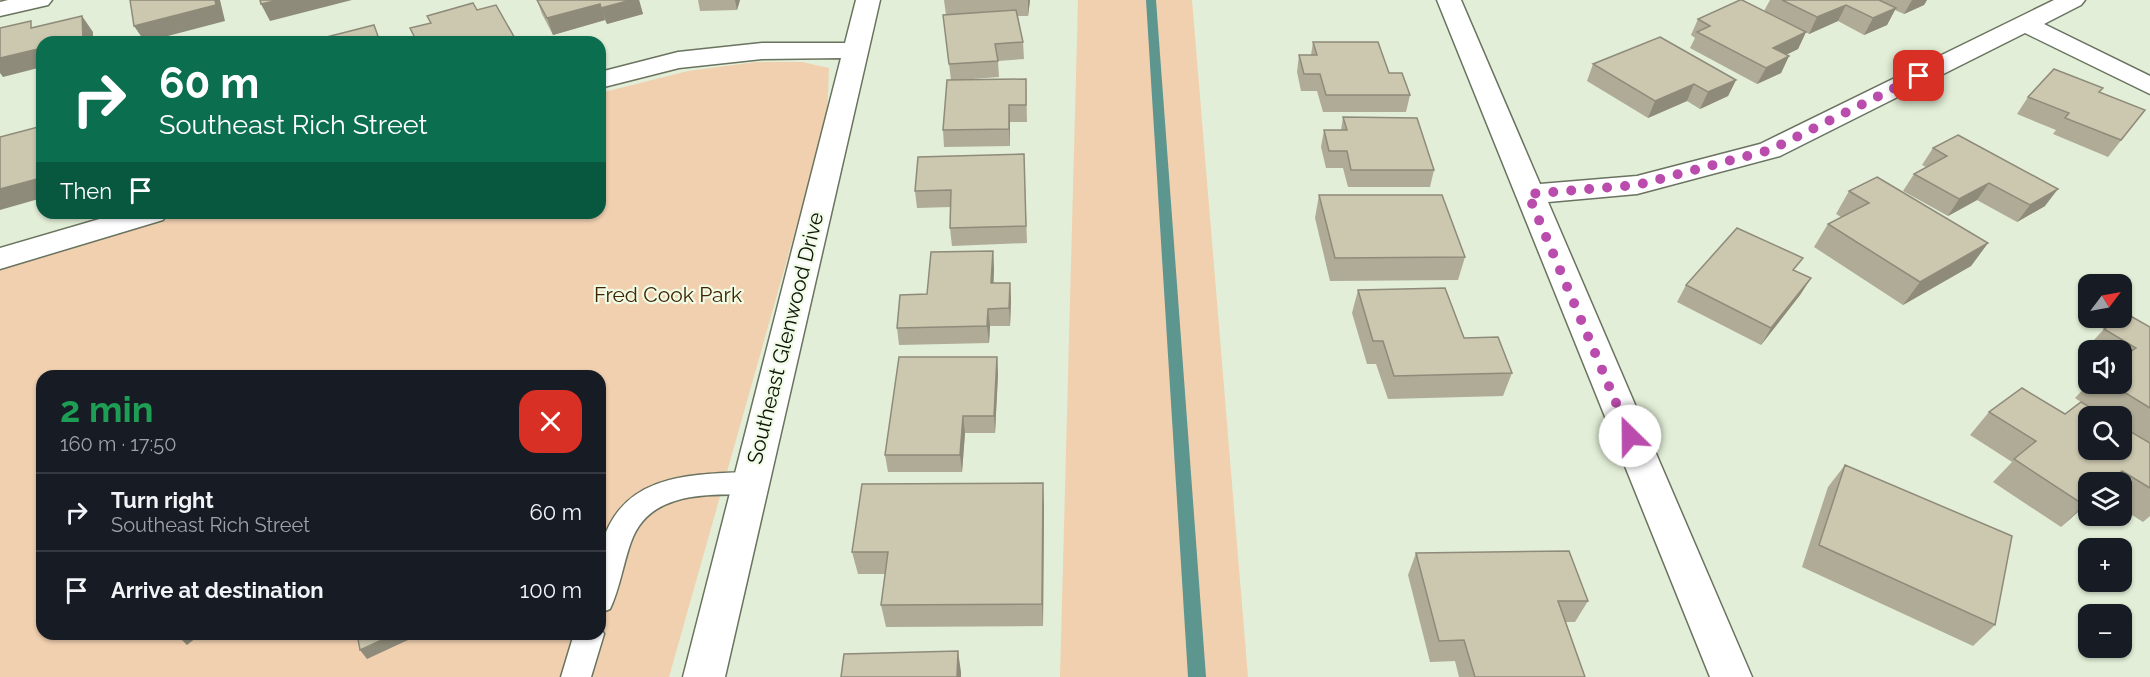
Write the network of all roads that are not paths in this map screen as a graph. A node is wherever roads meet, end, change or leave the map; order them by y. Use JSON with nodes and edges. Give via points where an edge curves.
{"nodes":[{"id":1,"x":40,"y":0,"type":"edge"},
{"id":2,"x":868,"y":0,"type":"edge"},
{"id":3,"x":1449,"y":0,"type":"edge"},
{"id":4,"x":2073,"y":0,"type":"edge"},
{"id":5,"x":0,"y":9,"type":"edge"},
{"id":6,"x":2025,"y":24,"type":"junction"},
{"id":7,"x":855,"y":50,"type":"junction"},
{"id":8,"x":606,"y":78,"type":"edge"},
{"id":9,"x":2150,"y":86,"type":"edge"},
{"id":10,"x":1528,"y":194,"type":"junction"},
{"id":11,"x":133,"y":219,"type":"edge"},
{"id":12,"x":0,"y":259,"type":"edge"},
{"id":13,"x":751,"y":483,"type":"junction"},
{"id":14,"x":606,"y":582,"type":"edge"},
{"id":15,"x":587,"y":640,"type":"edge"},
{"id":16,"x":576,"y":677,"type":"edge"},
{"id":17,"x":704,"y":677,"type":"edge"},
{"id":18,"x":1731,"y":677,"type":"edge"}],
"edges":[{"from":1,"to":5,"type":"street"},
{"from":2,"to":7,"type":"street","name":"Southeast Glenwood Drive"},
{"from":3,"to":10,"type":"street"},
{"from":4,"to":6,"type":"street"},
{"from":6,"to":9,"type":"street"},
{"from":6,"to":10,"type":"street","via":[[1770,150],[1637,185]]},
{"from":7,"to":8,"type":"street","via":[[762,51],[678,60]]},
{"from":7,"to":13,"type":"street","name":"Southeast Glenwood Drive"},
{"from":10,"to":18,"type":"street"},
{"from":11,"to":12,"type":"street"},
{"from":13,"to":14,"type":"lane","via":[[678,486],[650,496],[624,526]]},
{"from":13,"to":17,"type":"street","name":"Southeast Glenwood Drive"},
{"from":15,"to":16,"type":"lane"}]}
